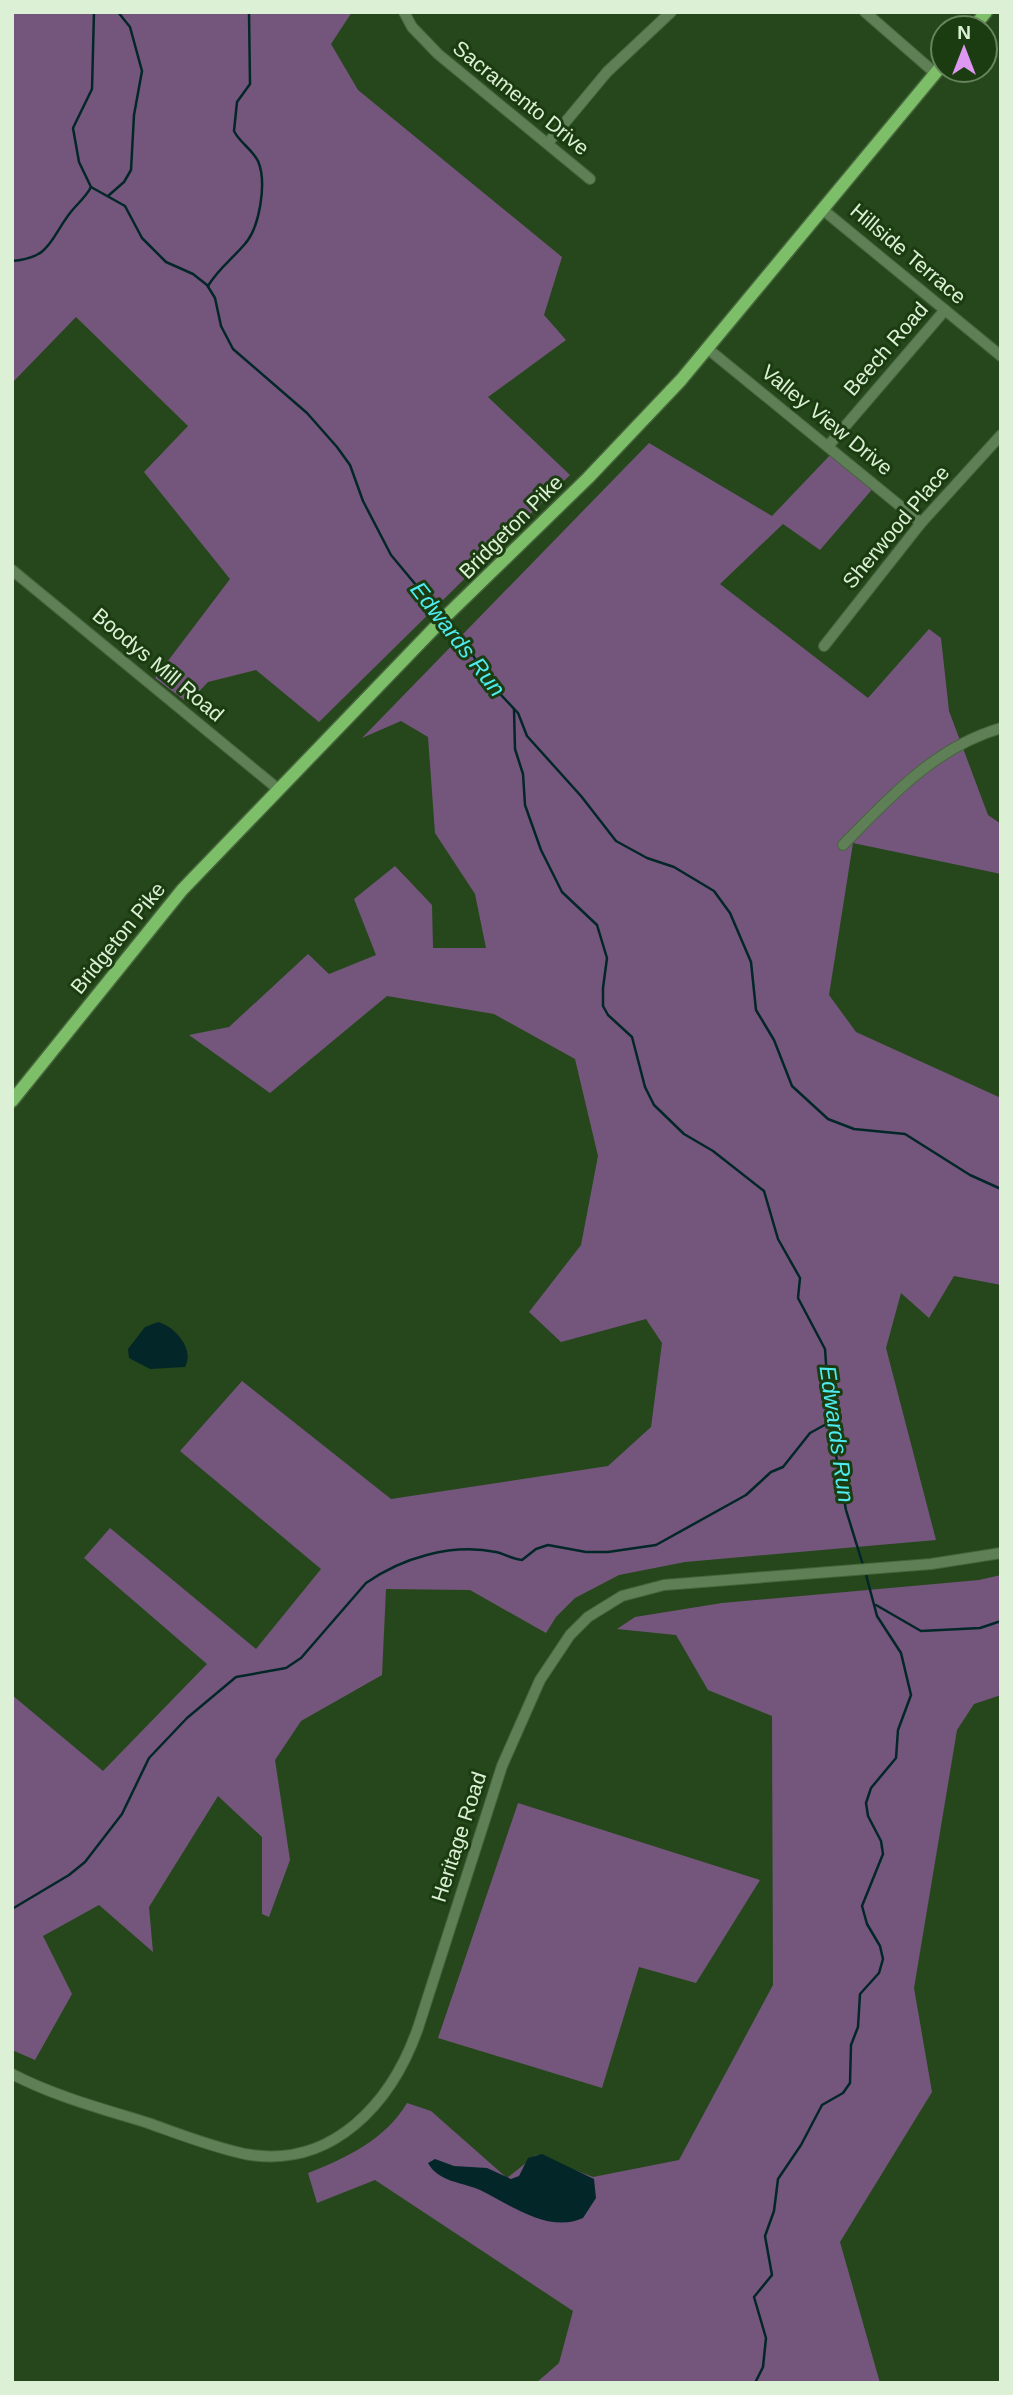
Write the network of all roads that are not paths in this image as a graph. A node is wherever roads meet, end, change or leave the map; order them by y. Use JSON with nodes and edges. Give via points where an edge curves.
{"nodes":[{"id":1,"x":404,"y":12,"type":"edge"},
{"id":2,"x":671,"y":12,"type":"edge"},
{"id":3,"x":865,"y":12,"type":"edge"},
{"id":4,"x":929,"y":61,"type":"edge"},
{"id":5,"x":929,"y":81,"type":"edge"},
{"id":6,"x":548,"y":143,"type":"junction"},
{"id":7,"x":590,"y":179,"type":"dead end"},
{"id":8,"x":822,"y":209,"type":"junction"},
{"id":9,"x":946,"y":310,"type":"junction"},
{"id":10,"x":708,"y":349,"type":"junction"},
{"id":11,"x":1001,"y":356,"type":"edge"},
{"id":12,"x":1001,"y":435,"type":"edge"},
{"id":13,"x":829,"y":446,"type":"junction"},
{"id":14,"x":921,"y":523,"type":"junction"},
{"id":15,"x":12,"y":570,"type":"edge"},
{"id":16,"x":824,"y":646,"type":"dead end"},
{"id":17,"x":1001,"y":728,"type":"edge"},
{"id":18,"x":278,"y":789,"type":"junction"},
{"id":19,"x":843,"y":845,"type":"dead end"},
{"id":20,"x":12,"y":1101,"type":"edge"},
{"id":21,"x":1001,"y":1553,"type":"edge"},
{"id":22,"x":12,"y":2074,"type":"edge"}],
"edges":[{"from":1,"to":6,"type":"street","name":"Sacramento Drive","via":[[438,54]]},
{"from":2,"to":6,"type":"street","via":[[607,72]]},
{"from":3,"to":4,"type":"street"},
{"from":5,"to":8,"type":"main road","name":"Bridgeton Pike"},
{"from":6,"to":7,"type":"street","name":"Sacramento Drive"},
{"from":8,"to":9,"type":"street","name":"Hillside Terrace"},
{"from":8,"to":10,"type":"main road","name":"Bridgeton Pike"},
{"from":9,"to":11,"type":"street","name":"Hillside Terrace"},
{"from":9,"to":13,"type":"street","name":"Beech Road"},
{"from":10,"to":13,"type":"street","name":"Valley View Drive"},
{"from":10,"to":18,"type":"main road","name":"Bridgeton Pike","via":[[587,478]]},
{"from":12,"to":14,"type":"street","name":"Sherwood Place"},
{"from":13,"to":14,"type":"street","name":"Valley View Drive"},
{"from":14,"to":16,"type":"street","name":"Sherwood Place"},
{"from":15,"to":18,"type":"street","name":"Boodys Mill Road"},
{"from":17,"to":19,"type":"street","via":[[971,738],[926,766]]},
{"from":18,"to":20,"type":"main road","name":"Bridgeton Pike","via":[[158,916]]},
{"from":21,"to":22,"type":"street","name":"Heritage Road","via":[[945,1563],[648,1588],[608,1603],[579,1625],[540,1680],[512,1740],[401,2070],[379,2103],[324,2143],[289,2154],[245,2154]]}]}
